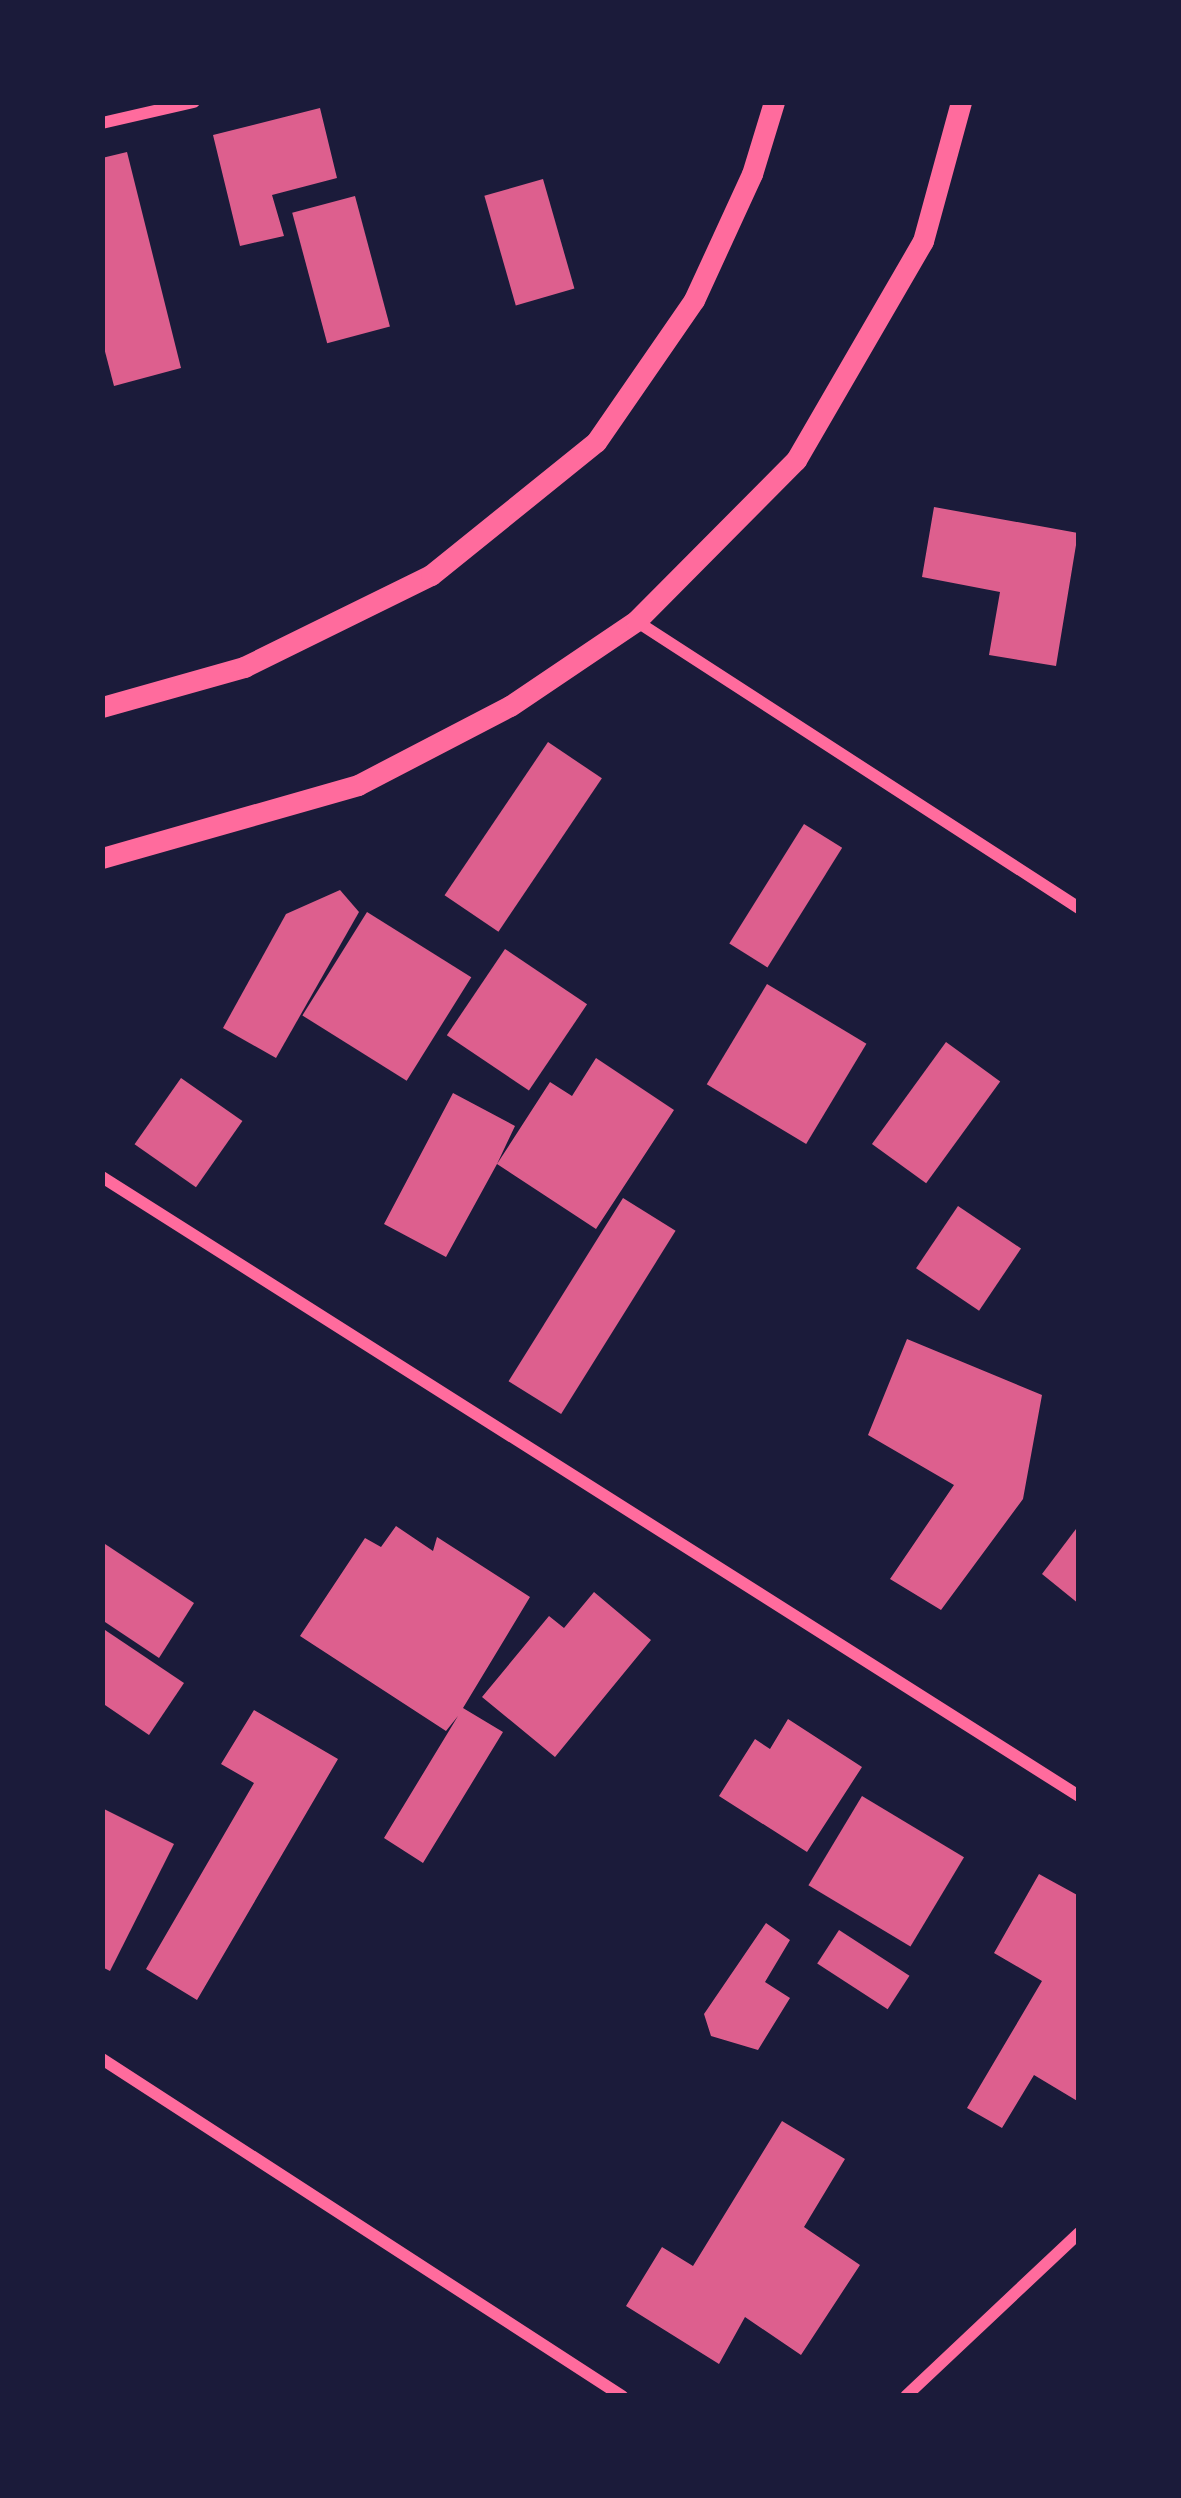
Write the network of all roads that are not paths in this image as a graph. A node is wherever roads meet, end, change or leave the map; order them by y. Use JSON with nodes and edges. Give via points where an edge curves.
{"nodes":[{"id":1,"x":194,"y":102,"type":"edge"},
{"id":2,"x":774,"y":102,"type":"edge"},
{"id":3,"x":961,"y":102,"type":"edge"},
{"id":4,"x":102,"y":123,"type":"edge"},
{"id":5,"x":636,"y":621,"type":"junction"},
{"id":6,"x":102,"y":707,"type":"edge"},
{"id":7,"x":102,"y":858,"type":"edge"},
{"id":8,"x":1079,"y":908,"type":"edge"},
{"id":9,"x":102,"y":1177,"type":"edge"},
{"id":10,"x":1079,"y":1796,"type":"edge"},
{"id":11,"x":102,"y":2059,"type":"edge"},
{"id":12,"x":1079,"y":2233,"type":"edge"},
{"id":13,"x":622,"y":2396,"type":"edge"},
{"id":14,"x":905,"y":2396,"type":"edge"}],
"edges":[{"from":1,"to":4,"type":"street"},
{"from":2,"to":6,"type":"street","via":[[752,174],[694,300],[596,442],[431,575],[244,667]]},
{"from":3,"to":5,"type":"street","via":[[923,241],[796,460]]},
{"from":5,"to":7,"type":"street","via":[[510,706],[358,785]]},
{"from":5,"to":8,"type":"street"},
{"from":9,"to":10,"type":"street"},
{"from":11,"to":13,"type":"street"},
{"from":12,"to":14,"type":"street"}]}
